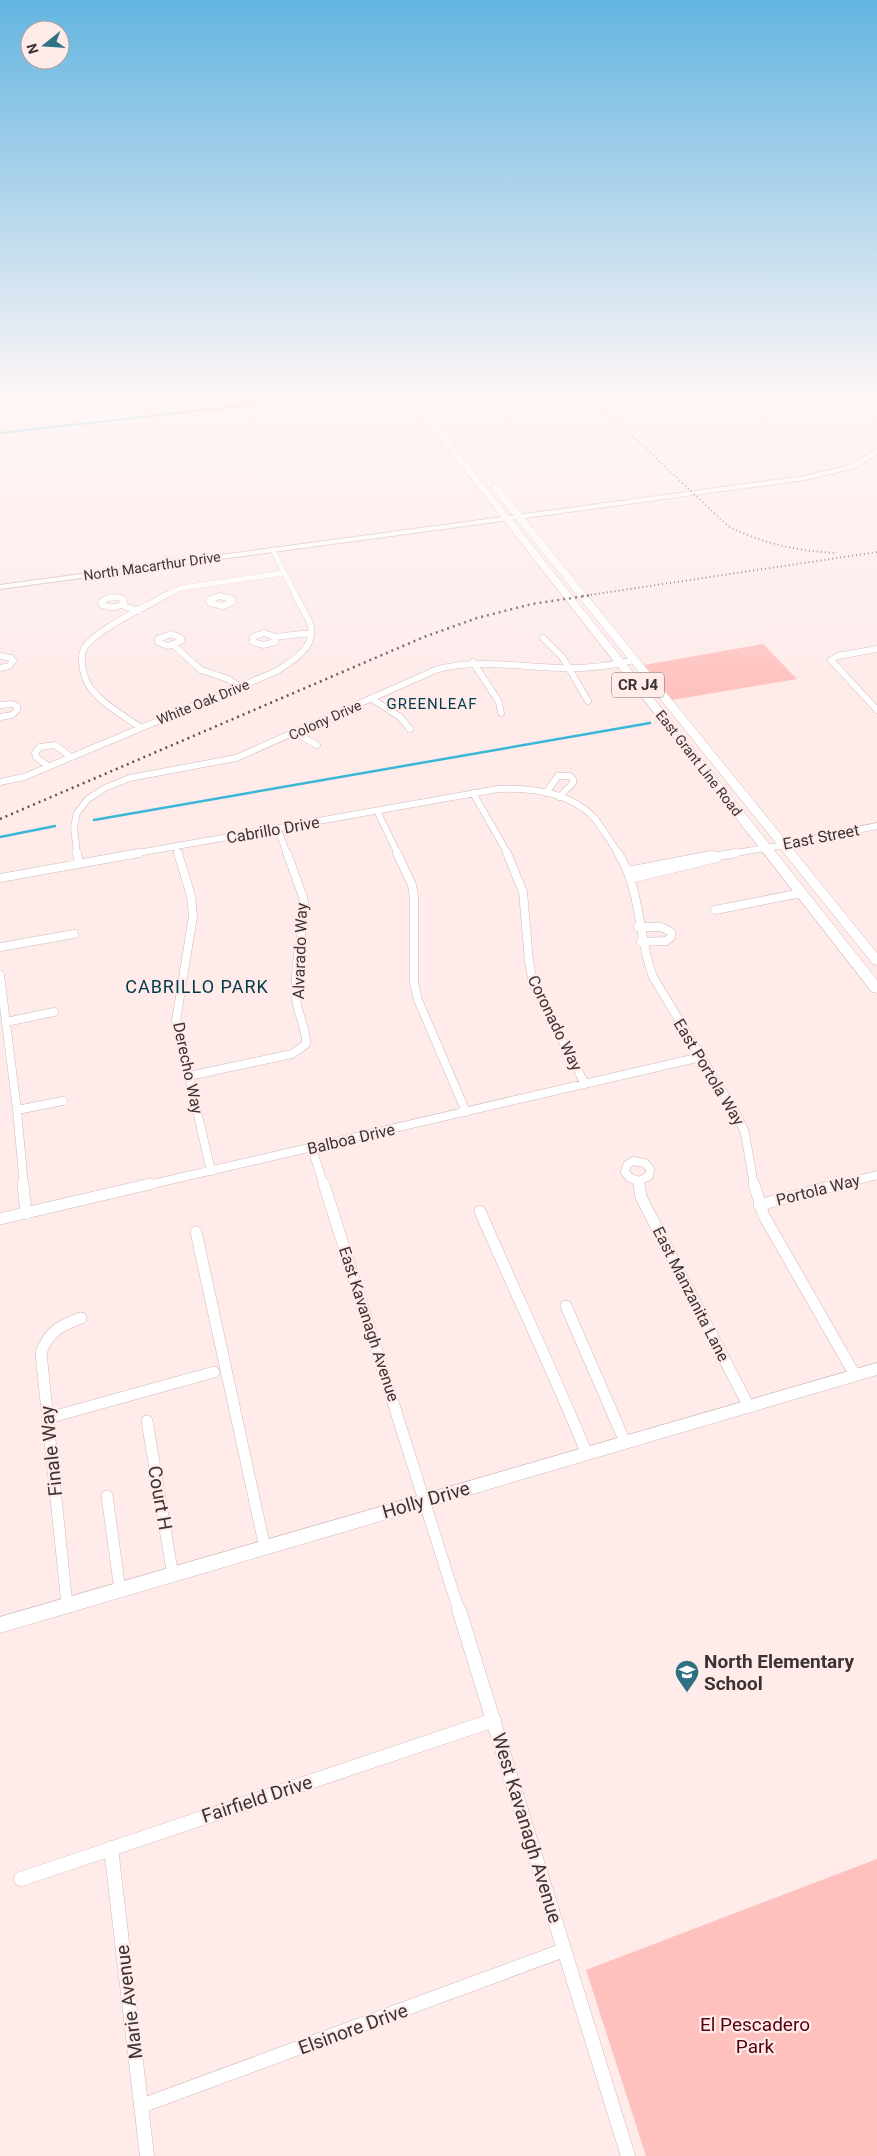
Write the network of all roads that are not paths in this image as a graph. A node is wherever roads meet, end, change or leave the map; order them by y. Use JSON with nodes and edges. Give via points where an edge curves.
{"nodes":[{"id":1,"x":495,"y":496,"type":"edge"},
{"id":2,"x":499,"y":496,"type":"edge"},
{"id":3,"x":673,"y":496,"type":"edge"},
{"id":4,"x":710,"y":496,"type":"edge"},
{"id":5,"x":514,"y":519,"type":"junction"},
{"id":6,"x":275,"y":553,"type":"junction"},
{"id":7,"x":284,"y":574,"type":"junction"},
{"id":8,"x":214,"y":583,"type":"junction"},
{"id":9,"x":0,"y":587,"type":"edge"},
{"id":10,"x":0,"y":594,"type":"edge"},
{"id":11,"x":218,"y":596,"type":"dead end"},
{"id":12,"x":121,"y":605,"type":"dead end"},
{"id":13,"x":139,"y":611,"type":"junction"},
{"id":14,"x":311,"y":633,"type":"junction"},
{"id":15,"x":275,"y":637,"type":"dead end"},
{"id":16,"x":542,"y":638,"type":"dead end"},
{"id":17,"x":173,"y":646,"type":"dead end"},
{"id":18,"x":877,"y":650,"type":"edge"},
{"id":19,"x":0,"y":656,"type":"edge"},
{"id":20,"x":634,"y":660,"type":"junction"},
{"id":21,"x":473,"y":662,"type":"junction"},
{"id":22,"x":621,"y":664,"type":"junction"},
{"id":23,"x":0,"y":668,"type":"edge"},
{"id":24,"x":569,"y":668,"type":"junction"},
{"id":25,"x":241,"y":687,"type":"junction"},
{"id":26,"x":372,"y":699,"type":"junction"},
{"id":27,"x":588,"y":700,"type":"dead end"},
{"id":28,"x":0,"y":705,"type":"edge"},
{"id":29,"x":877,"y":710,"type":"edge"},
{"id":30,"x":501,"y":713,"type":"dead end"},
{"id":31,"x":0,"y":716,"type":"edge"},
{"id":32,"x":141,"y":728,"type":"junction"},
{"id":33,"x":410,"y":729,"type":"dead end"},
{"id":34,"x":295,"y":733,"type":"junction"},
{"id":35,"x":316,"y":745,"type":"dead end"},
{"id":36,"x":71,"y":757,"type":"junction"},
{"id":37,"x":49,"y":767,"type":"junction"},
{"id":38,"x":0,"y":782,"type":"edge"},
{"id":39,"x":473,"y":793,"type":"junction"},
{"id":40,"x":546,"y":793,"type":"junction"},
{"id":41,"x":560,"y":797,"type":"junction"},
{"id":42,"x":377,"y":811,"type":"junction"},
{"id":43,"x":877,"y":826,"type":"edge"},
{"id":44,"x":278,"y":829,"type":"junction"},
{"id":45,"x":784,"y":845,"type":"junction"},
{"id":46,"x":176,"y":847,"type":"junction"},
{"id":47,"x":766,"y":847,"type":"junction"},
{"id":48,"x":78,"y":864,"type":"junction"},
{"id":49,"x":629,"y":875,"type":"junction"},
{"id":50,"x":0,"y":878,"type":"edge"},
{"id":51,"x":801,"y":893,"type":"junction"},
{"id":52,"x":715,"y":910,"type":"dead end"},
{"id":53,"x":638,"y":928,"type":"junction"},
{"id":54,"x":74,"y":934,"type":"dead end"},
{"id":55,"x":641,"y":942,"type":"junction"},
{"id":56,"x":0,"y":948,"type":"edge"},
{"id":57,"x":877,"y":961,"type":"edge"},
{"id":58,"x":0,"y":975,"type":"edge"},
{"id":59,"x":877,"y":989,"type":"edge"},
{"id":60,"x":54,"y":1012,"type":"dead end"},
{"id":61,"x":6,"y":1022,"type":"junction"},
{"id":62,"x":701,"y":1057,"type":"junction"},
{"id":63,"x":189,"y":1076,"type":"junction"},
{"id":64,"x":586,"y":1084,"type":"junction"},
{"id":65,"x":63,"y":1101,"type":"dead end"},
{"id":66,"x":16,"y":1110,"type":"junction"},
{"id":67,"x":466,"y":1112,"type":"junction"},
{"id":68,"x":312,"y":1148,"type":"junction"},
{"id":69,"x":211,"y":1171,"type":"junction"},
{"id":70,"x":877,"y":1175,"type":"edge"},
{"id":71,"x":639,"y":1180,"type":"dead end"},
{"id":72,"x":759,"y":1205,"type":"junction"},
{"id":73,"x":480,"y":1211,"type":"dead end"},
{"id":74,"x":26,"y":1214,"type":"junction"},
{"id":75,"x":0,"y":1219,"type":"edge"},
{"id":76,"x":196,"y":1232,"type":"dead end"},
{"id":77,"x":566,"y":1306,"type":"dead end"},
{"id":78,"x":81,"y":1318,"type":"dead end"},
{"id":79,"x":877,"y":1368,"type":"edge"},
{"id":80,"x":214,"y":1372,"type":"dead end"},
{"id":81,"x":855,"y":1375,"type":"junction"},
{"id":82,"x":749,"y":1407,"type":"junction"},
{"id":83,"x":48,"y":1418,"type":"junction"},
{"id":84,"x":146,"y":1421,"type":"dead end"},
{"id":85,"x":626,"y":1442,"type":"junction"},
{"id":86,"x":587,"y":1454,"type":"junction"},
{"id":87,"x":107,"y":1496,"type":"dead end"},
{"id":88,"x":425,"y":1500,"type":"junction"},
{"id":89,"x":265,"y":1548,"type":"junction"},
{"id":90,"x":173,"y":1576,"type":"junction"},
{"id":91,"x":120,"y":1590,"type":"junction"},
{"id":92,"x":67,"y":1605,"type":"junction"},
{"id":93,"x":0,"y":1625,"type":"edge"},
{"id":94,"x":494,"y":1720,"type":"junction"},
{"id":95,"x":111,"y":1848,"type":"junction"},
{"id":96,"x":21,"y":1879,"type":"dead end"},
{"id":97,"x":564,"y":1950,"type":"junction"},
{"id":98,"x":141,"y":2106,"type":"junction"},
{"id":99,"x":147,"y":2156,"type":"edge"},
{"id":100,"x":628,"y":2156,"type":"edge"}],
"edges":[{"from":1,"to":5,"type":"main road","name":"East Grant Line Road","number":"CR J4"},
{"from":2,"to":5,"type":"main road","name":"East Grant Line Road","number":"CR J4"},
{"from":3,"to":5,"type":"main road","name":"North Macarthur Drive"},
{"from":4,"to":5,"type":"main road","name":"North Macarthur Drive"},
{"from":5,"to":6,"type":"main road","name":"North Macarthur Drive"},
{"from":5,"to":20,"type":"main road","name":"East Grant Line Road","number":"CR J4"},
{"from":5,"to":22,"type":"main road","name":"East Grant Line Road","number":"CR J4"},
{"from":6,"to":7,"type":"street"},
{"from":6,"to":9,"type":"main road","name":"North Macarthur Drive"},
{"from":6,"to":10,"type":"main road","name":"North Macarthur Drive"},
{"from":7,"to":8,"type":"street"},
{"from":7,"to":14,"type":"street"},
{"from":8,"to":11,"type":"street"},
{"from":8,"to":13,"type":"street","via":[[181,588]]},
{"from":12,"to":13,"type":"street"},
{"from":13,"to":32,"type":"street","via":[[92,640],[86,646],[82,659],[91,688]]},
{"from":14,"to":15,"type":"street"},
{"from":14,"to":25,"type":"street","name":"White Oak Drive","via":[[308,644],[290,663]]},
{"from":16,"to":24,"type":"street","via":[[552,644]]},
{"from":17,"to":25,"type":"street","via":[[201,670]]},
{"from":18,"to":29,"type":"street","via":[[833,658],[832,663]]},
{"from":19,"to":23,"type":"street","via":[[13,661],[9,666]]},
{"from":20,"to":22,"type":"street","name":"Colony Drive"},
{"from":20,"to":45,"type":"main road","name":"East Grant Line Road","number":"CR J4"},
{"from":21,"to":24,"type":"street","name":"Colony Drive"},
{"from":21,"to":26,"type":"street","name":"Colony Drive","via":[[438,669]]},
{"from":21,"to":30,"type":"street","via":[[499,702]]},
{"from":22,"to":24,"type":"street","name":"Colony Drive"},
{"from":22,"to":47,"type":"main road","name":"East Grant Line Road","number":"CR J4"},
{"from":24,"to":27,"type":"street"},
{"from":25,"to":32,"type":"street","name":"White Oak Drive"},
{"from":26,"to":33,"type":"street","via":[[400,717]]},
{"from":26,"to":34,"type":"street","name":"Colony Drive"},
{"from":28,"to":31,"type":"street","via":[[12,704],[17,706],[17,710],[12,715]]},
{"from":32,"to":36,"type":"street","name":"White Oak Drive"},
{"from":34,"to":35,"type":"street"},
{"from":34,"to":48,"type":"street","name":"Colony Drive","via":[[236,758],[130,778],[102,790],[85,803],[75,819]]},
{"from":36,"to":37,"type":"street","name":"White Oak Drive"},
{"from":36,"to":37,"type":"street","via":[[55,745],[40,748],[35,753]]},
{"from":37,"to":38,"type":"street","name":"White Oak Drive"},
{"from":39,"to":40,"type":"street","name":"Cabrillo Drive","via":[[513,788]]},
{"from":39,"to":42,"type":"street","name":"Cabrillo Drive"},
{"from":39,"to":64,"type":"street","name":"Coronado Way","via":[[518,874],[523,892],[533,984]]},
{"from":40,"to":41,"type":"street"},
{"from":40,"to":41,"type":"street","via":[[558,776],[570,776],[572,783]]},
{"from":41,"to":49,"type":"street","via":[[588,812]]},
{"from":42,"to":44,"type":"street","name":"Cabrillo Drive"},
{"from":42,"to":67,"type":"street","via":[[412,885],[414,983],[418,1000]]},
{"from":43,"to":45,"type":"street","name":"East Street"},
{"from":44,"to":46,"type":"street","name":"Cabrillo Drive"},
{"from":44,"to":63,"type":"street","name":"Alvarado Way","via":[[305,909],[296,1002],[306,1044],[292,1054]]},
{"from":45,"to":47,"type":"street","name":"East Street"},
{"from":45,"to":57,"type":"main road","name":"East Grant Line Road","number":"CR J4"},
{"from":46,"to":48,"type":"street","name":"Cabrillo Drive"},
{"from":46,"to":63,"type":"street","name":"Derecho Way","via":[[192,907],[193,924],[176,1020]]},
{"from":47,"to":49,"type":"street","name":"East Street","via":[[719,856],[706,862]]},
{"from":47,"to":51,"type":"main road","name":"East Grant Line Road","number":"CR J4"},
{"from":48,"to":50,"type":"street","name":"Cabrillo Drive"},
{"from":49,"to":53,"type":"street","name":"East Portola Way"},
{"from":51,"to":52,"type":"street"},
{"from":51,"to":59,"type":"main road","name":"East Grant Line Road","number":"CR J4"},
{"from":53,"to":55,"type":"street","name":"East Portola Way"},
{"from":53,"to":55,"type":"street","via":[[661,927],[671,932],[666,941]]},
{"from":54,"to":56,"type":"street"},
{"from":55,"to":62,"type":"street","name":"East Portola Way","via":[[652,976]]},
{"from":58,"to":61,"type":"street"},
{"from":60,"to":61,"type":"street"},
{"from":61,"to":66,"type":"street"},
{"from":62,"to":64,"type":"street","name":"Balboa Drive"},
{"from":62,"to":72,"type":"street","name":"East Portola Way","via":[[745,1133]]},
{"from":63,"to":69,"type":"street","name":"Derecho Way"},
{"from":64,"to":67,"type":"street","name":"Balboa Drive"},
{"from":65,"to":66,"type":"street"},
{"from":66,"to":74,"type":"street"},
{"from":67,"to":68,"type":"street","name":"Balboa Drive"},
{"from":68,"to":69,"type":"street","name":"Balboa Drive"},
{"from":68,"to":88,"type":"street","name":"East Kavanagh Avenue"},
{"from":69,"to":74,"type":"street","name":"Balboa Drive"},
{"from":70,"to":72,"type":"street","name":"Portola Way"},
{"from":71,"to":82,"type":"street","name":"East Manzanita Lane","via":[[641,1198]]},
{"from":72,"to":81,"type":"street","name":"East Portola Way"},
{"from":73,"to":86,"type":"street"},
{"from":74,"to":75,"type":"street","name":"Balboa Drive"},
{"from":76,"to":89,"type":"street"},
{"from":77,"to":85,"type":"street"},
{"from":78,"to":83,"type":"street","name":"Finale Way","via":[[52,1331],[44,1342],[41,1353]]},
{"from":79,"to":81,"type":"street","name":"Holly Drive"},
{"from":80,"to":83,"type":"street"},
{"from":81,"to":82,"type":"street","name":"Holly Drive"},
{"from":82,"to":85,"type":"street","name":"Holly Drive"},
{"from":83,"to":92,"type":"street","name":"Finale Way"},
{"from":84,"to":90,"type":"street","name":"Court H"},
{"from":85,"to":86,"type":"street","name":"Holly Drive"},
{"from":86,"to":88,"type":"street","name":"Holly Drive"},
{"from":87,"to":91,"type":"street"},
{"from":88,"to":89,"type":"street","name":"Holly Drive"},
{"from":88,"to":94,"type":"street","name":"West Kavanagh Avenue"},
{"from":89,"to":90,"type":"street","name":"Holly Drive"},
{"from":90,"to":91,"type":"street","name":"Holly Drive"},
{"from":91,"to":92,"type":"street","name":"Holly Drive"},
{"from":92,"to":93,"type":"street","name":"Holly Drive"},
{"from":94,"to":95,"type":"street","name":"Fairfield Drive"},
{"from":94,"to":97,"type":"street","name":"West Kavanagh Avenue"},
{"from":95,"to":96,"type":"street","name":"Fairfield Drive"},
{"from":95,"to":98,"type":"street","name":"Marie Avenue"},
{"from":97,"to":98,"type":"street","name":"Elsinore Drive"},
{"from":97,"to":100,"type":"street","name":"West Kavanagh Avenue"},
{"from":98,"to":99,"type":"street","name":"Marie Avenue"}]}
